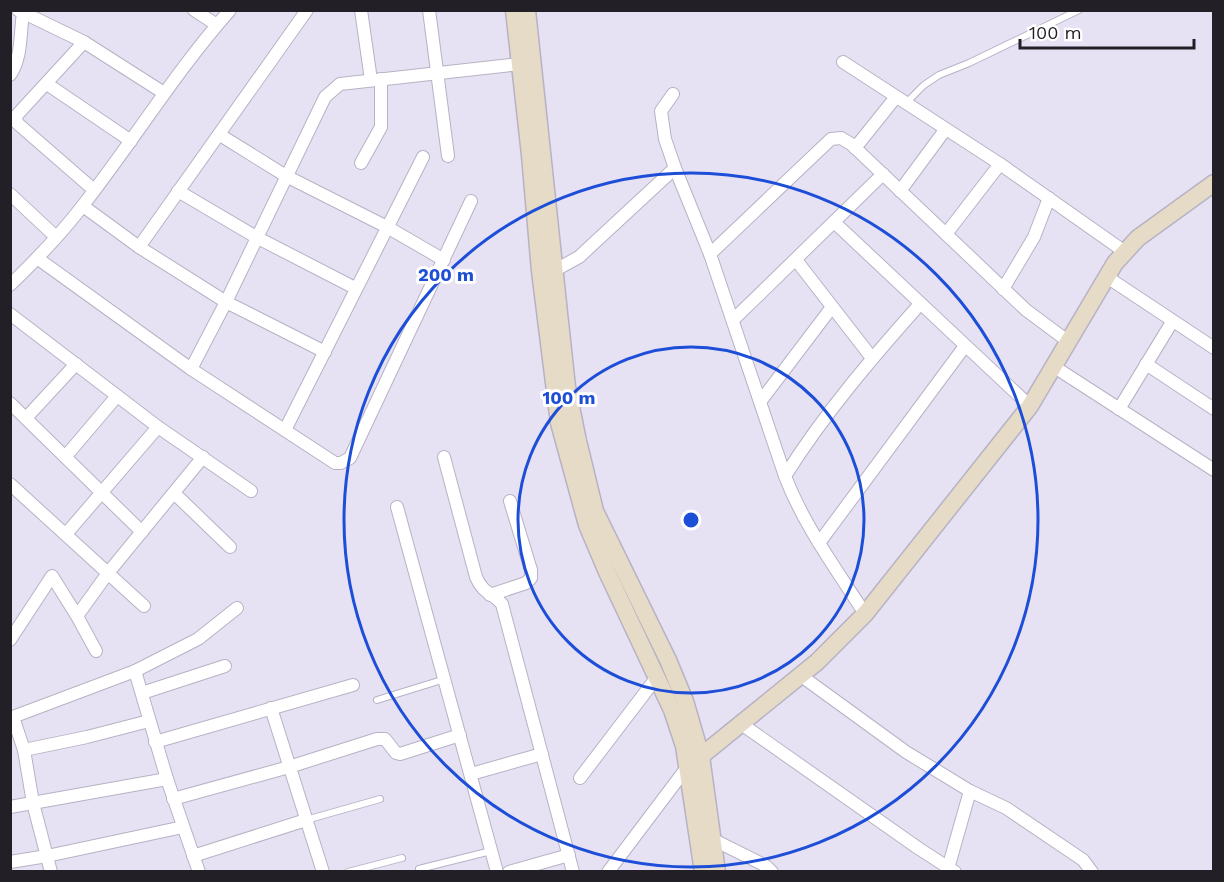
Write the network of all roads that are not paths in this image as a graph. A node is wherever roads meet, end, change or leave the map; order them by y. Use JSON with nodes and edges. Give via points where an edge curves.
{"nodes":[{"id":1,"x":194,"y":10,"type":"edge"},
{"id":2,"x":230,"y":10,"type":"edge"},
{"id":3,"x":307,"y":10,"type":"edge"},
{"id":4,"x":361,"y":10,"type":"edge"},
{"id":5,"x":429,"y":10,"type":"edge"},
{"id":6,"x":514,"y":10,"type":"edge"},
{"id":7,"x":527,"y":10,"type":"edge"},
{"id":8,"x":1079,"y":10,"type":"edge"},
{"id":9,"x":20,"y":12,"type":"edge"},
{"id":10,"x":217,"y":24,"type":"junction"},
{"id":11,"x":84,"y":42,"type":"junction"},
{"id":12,"x":843,"y":62,"type":"dead end"},
{"id":13,"x":520,"y":64,"type":"junction"},
{"id":14,"x":436,"y":72,"type":"junction"},
{"id":15,"x":10,"y":75,"type":"edge"},
{"id":16,"x":376,"y":79,"type":"junction"},
{"id":17,"x":47,"y":84,"type":"junction"},
{"id":18,"x":164,"y":93,"type":"junction"},
{"id":19,"x":674,"y":94,"type":"dead end"},
{"id":20,"x":900,"y":100,"type":"junction"},
{"id":21,"x":945,"y":130,"type":"junction"},
{"id":22,"x":220,"y":135,"type":"junction"},
{"id":23,"x":131,"y":141,"type":"junction"},
{"id":24,"x":855,"y":148,"type":"junction"},
{"id":25,"x":448,"y":156,"type":"dead end"},
{"id":26,"x":423,"y":157,"type":"dead end"},
{"id":27,"x":361,"y":163,"type":"dead end"},
{"id":28,"x":1000,"y":164,"type":"junction"},
{"id":29,"x":675,"y":168,"type":"junction"},
{"id":30,"x":882,"y":174,"type":"junction"},
{"id":31,"x":286,"y":176,"type":"junction"},
{"id":32,"x":1214,"y":183,"type":"edge"},
{"id":33,"x":94,"y":190,"type":"junction"},
{"id":34,"x":177,"y":191,"type":"junction"},
{"id":35,"x":900,"y":191,"type":"junction"},
{"id":36,"x":10,"y":194,"type":"edge"},
{"id":37,"x":1049,"y":198,"type":"junction"},
{"id":38,"x":471,"y":201,"type":"dead end"},
{"id":39,"x":83,"y":206,"type":"junction"},
{"id":40,"x":834,"y":222,"type":"junction"},
{"id":41,"x":387,"y":226,"type":"junction"},
{"id":42,"x":946,"y":234,"type":"junction"},
{"id":43,"x":55,"y":236,"type":"junction"},
{"id":44,"x":256,"y":237,"type":"junction"},
{"id":45,"x":139,"y":247,"type":"junction"},
{"id":46,"x":1125,"y":252,"type":"junction"},
{"id":47,"x":710,"y":254,"type":"junction"},
{"id":48,"x":37,"y":258,"type":"junction"},
{"id":49,"x":444,"y":260,"type":"junction"},
{"id":50,"x":796,"y":260,"type":"junction"},
{"id":51,"x":548,"y":274,"type":"junction"},
{"id":52,"x":1107,"y":277,"type":"junction"},
{"id":53,"x":10,"y":285,"type":"edge"},
{"id":54,"x":355,"y":288,"type":"junction"},
{"id":55,"x":1003,"y":289,"type":"junction"},
{"id":56,"x":226,"y":302,"type":"junction"},
{"id":57,"x":920,"y":304,"type":"junction"},
{"id":58,"x":832,"y":307,"type":"junction"},
{"id":59,"x":10,"y":314,"type":"edge"},
{"id":60,"x":733,"y":320,"type":"junction"},
{"id":61,"x":1172,"y":322,"type":"junction"},
{"id":62,"x":1069,"y":342,"type":"junction"},
{"id":63,"x":965,"y":346,"type":"junction"},
{"id":64,"x":1214,"y":348,"type":"edge"},
{"id":65,"x":325,"y":352,"type":"junction"},
{"id":66,"x":872,"y":358,"type":"junction"},
{"id":67,"x":76,"y":364,"type":"junction"},
{"id":68,"x":1146,"y":364,"type":"junction"},
{"id":69,"x":1053,"y":366,"type":"junction"},
{"id":70,"x":191,"y":369,"type":"junction"},
{"id":71,"x":117,"y":396,"type":"junction"},
{"id":72,"x":760,"y":402,"type":"junction"},
{"id":73,"x":10,"y":403,"type":"edge"},
{"id":74,"x":1030,"y":406,"type":"junction"},
{"id":75,"x":1119,"y":409,"type":"junction"},
{"id":76,"x":1214,"y":409,"type":"edge"},
{"id":77,"x":26,"y":418,"type":"junction"},
{"id":78,"x":158,"y":427,"type":"junction"},
{"id":79,"x":285,"y":430,"type":"junction"},
{"id":80,"x":66,"y":456,"type":"junction"},
{"id":81,"x":204,"y":457,"type":"junction"},
{"id":82,"x":444,"y":457,"type":"dead end"},
{"id":83,"x":1214,"y":470,"type":"edge"},
{"id":84,"x":785,"y":476,"type":"junction"},
{"id":85,"x":10,"y":484,"type":"edge"},
{"id":86,"x":251,"y":491,"type":"dead end"},
{"id":87,"x":103,"y":493,"type":"junction"},
{"id":88,"x":174,"y":493,"type":"junction"},
{"id":89,"x":510,"y":501,"type":"dead end"},
{"id":90,"x":397,"y":507,"type":"dead end"},
{"id":91,"x":142,"y":532,"type":"junction"},
{"id":92,"x":66,"y":534,"type":"junction"},
{"id":93,"x":819,"y":543,"type":"junction"},
{"id":94,"x":230,"y":547,"type":"dead end"},
{"id":95,"x":108,"y":573,"type":"junction"},
{"id":96,"x":490,"y":595,"type":"junction"},
{"id":97,"x":144,"y":606,"type":"dead end"},
{"id":98,"x":237,"y":608,"type":"dead end"},
{"id":99,"x":865,"y":614,"type":"junction"},
{"id":100,"x":77,"y":616,"type":"junction"},
{"id":101,"x":10,"y":640,"type":"edge"},
{"id":102,"x":96,"y":651,"type":"dead end"},
{"id":103,"x":225,"y":666,"type":"dead end"},
{"id":104,"x":135,"y":671,"type":"junction"},
{"id":105,"x":800,"y":675,"type":"junction"},
{"id":106,"x":657,"y":677,"type":"junction"},
{"id":107,"x":446,"y":679,"type":"junction"},
{"id":108,"x":352,"y":686,"type":"dead end"},
{"id":109,"x":141,"y":693,"type":"junction"},
{"id":110,"x":377,"y":700,"type":"dead end"},
{"id":111,"x":271,"y":708,"type":"junction"},
{"id":112,"x":12,"y":717,"type":"edge"},
{"id":113,"x":149,"y":721,"type":"junction"},
{"id":114,"x":740,"y":723,"type":"junction"},
{"id":115,"x":460,"y":735,"type":"junction"},
{"id":116,"x":155,"y":742,"type":"junction"},
{"id":117,"x":24,"y":750,"type":"junction"},
{"id":118,"x":542,"y":754,"type":"junction"},
{"id":119,"x":695,"y":761,"type":"junction"},
{"id":120,"x":290,"y":767,"type":"junction"},
{"id":121,"x":471,"y":774,"type":"junction"},
{"id":122,"x":580,"y":778,"type":"dead end"},
{"id":123,"x":166,"y":779,"type":"junction"},
{"id":124,"x":970,"y":791,"type":"junction"},
{"id":125,"x":173,"y":799,"type":"junction"},
{"id":126,"x":380,"y":799,"type":"dead end"},
{"id":127,"x":33,"y":803,"type":"junction"},
{"id":128,"x":10,"y":807,"type":"edge"},
{"id":129,"x":306,"y":820,"type":"junction"},
{"id":130,"x":183,"y":827,"type":"junction"},
{"id":131,"x":712,"y":840,"type":"junction"},
{"id":132,"x":491,"y":850,"type":"junction"},
{"id":133,"x":569,"y":855,"type":"junction"},
{"id":134,"x":47,"y":856,"type":"junction"},
{"id":135,"x":193,"y":856,"type":"junction"},
{"id":136,"x":402,"y":858,"type":"dead end"},
{"id":137,"x":10,"y":862,"type":"edge"},
{"id":138,"x":419,"y":869,"type":"dead end"},
{"id":139,"x":950,"y":870,"type":"edge"},
{"id":140,"x":51,"y":872,"type":"edge"},
{"id":141,"x":199,"y":872,"type":"edge"},
{"id":142,"x":323,"y":872,"type":"edge"},
{"id":143,"x":348,"y":872,"type":"edge"},
{"id":144,"x":497,"y":872,"type":"edge"},
{"id":145,"x":509,"y":872,"type":"edge"},
{"id":146,"x":573,"y":872,"type":"edge"},
{"id":147,"x":608,"y":872,"type":"edge"},
{"id":148,"x":703,"y":872,"type":"edge"},
{"id":149,"x":717,"y":872,"type":"edge"},
{"id":150,"x":772,"y":872,"type":"edge"},
{"id":151,"x":1092,"y":872,"type":"edge"}],
"edges":[{"from":1,"to":10,"type":"street"},
{"from":2,"to":10,"type":"street"},
{"from":3,"to":22,"type":"street"},
{"from":4,"to":16,"type":"street"},
{"from":5,"to":14,"type":"street"},
{"from":6,"to":13,"type":"main road"},
{"from":7,"to":51,"type":"main road"},
{"from":8,"to":20,"type":"lane","via":[[939,75]]},
{"from":9,"to":11,"type":"street"},
{"from":9,"to":15,"type":"street","via":[[18,55]]},
{"from":10,"to":18,"type":"street"},
{"from":11,"to":17,"type":"street"},
{"from":11,"to":18,"type":"street"},
{"from":12,"to":20,"type":"street"},
{"from":13,"to":14,"type":"street"},
{"from":13,"to":51,"type":"main road"},
{"from":14,"to":16,"type":"street"},
{"from":14,"to":25,"type":"street"},
{"from":16,"to":27,"type":"street","via":[[381,127]]},
{"from":16,"to":31,"type":"street","via":[[340,84],[325,97]]},
{"from":17,"to":23,"type":"street"},
{"from":17,"to":33,"type":"street","via":[[16,116],[17,123]]},
{"from":18,"to":23,"type":"street"},
{"from":19,"to":29,"type":"street","via":[[661,111]]},
{"from":20,"to":21,"type":"street"},
{"from":20,"to":24,"type":"street"},
{"from":21,"to":28,"type":"street"},
{"from":21,"to":35,"type":"street"},
{"from":22,"to":31,"type":"street"},
{"from":22,"to":34,"type":"street"},
{"from":23,"to":33,"type":"street"},
{"from":24,"to":30,"type":"street"},
{"from":24,"to":47,"type":"street","via":[[841,138],[831,140]]},
{"from":26,"to":41,"type":"street"},
{"from":28,"to":37,"type":"street"},
{"from":28,"to":42,"type":"street"},
{"from":29,"to":47,"type":"street"},
{"from":29,"to":51,"type":"street","via":[[579,257]]},
{"from":30,"to":35,"type":"street"},
{"from":30,"to":40,"type":"street"},
{"from":31,"to":41,"type":"street"},
{"from":31,"to":44,"type":"street"},
{"from":32,"to":46,"type":"main road","via":[[1138,238]]},
{"from":33,"to":39,"type":"street"},
{"from":34,"to":44,"type":"street"},
{"from":34,"to":45,"type":"street"},
{"from":35,"to":42,"type":"street"},
{"from":36,"to":43,"type":"street"},
{"from":37,"to":46,"type":"street"},
{"from":37,"to":55,"type":"street","via":[[1034,237]]},
{"from":38,"to":49,"type":"street"},
{"from":39,"to":43,"type":"street"},
{"from":39,"to":45,"type":"street"},
{"from":40,"to":50,"type":"street"},
{"from":40,"to":57,"type":"street"},
{"from":41,"to":49,"type":"street"},
{"from":41,"to":54,"type":"street"},
{"from":42,"to":55,"type":"street"},
{"from":43,"to":48,"type":"street"},
{"from":44,"to":54,"type":"street"},
{"from":44,"to":56,"type":"street"},
{"from":45,"to":56,"type":"street"},
{"from":46,"to":52,"type":"main road"},
{"from":47,"to":60,"type":"street"},
{"from":48,"to":53,"type":"street"},
{"from":48,"to":70,"type":"street"},
{"from":49,"to":79,"type":"street","via":[[347,461],[335,463]]},
{"from":50,"to":58,"type":"street"},
{"from":50,"to":60,"type":"street"},
{"from":51,"to":106,"type":"main road","via":[[559,423],[574,482],[607,572]]},
{"from":51,"to":119,"type":"main road","via":[[592,501],[685,701]]},
{"from":52,"to":61,"type":"street"},
{"from":52,"to":62,"type":"main road"},
{"from":54,"to":65,"type":"street"},
{"from":55,"to":62,"type":"street"},
{"from":56,"to":65,"type":"street"},
{"from":56,"to":70,"type":"street"},
{"from":57,"to":63,"type":"street"},
{"from":57,"to":66,"type":"street"},
{"from":58,"to":66,"type":"street"},
{"from":58,"to":72,"type":"street"},
{"from":59,"to":67,"type":"street"},
{"from":60,"to":72,"type":"street"},
{"from":61,"to":64,"type":"street"},
{"from":61,"to":68,"type":"street"},
{"from":62,"to":69,"type":"main road"},
{"from":63,"to":74,"type":"street"},
{"from":63,"to":93,"type":"street"},
{"from":65,"to":79,"type":"street"},
{"from":66,"to":84,"type":"street"},
{"from":67,"to":71,"type":"street"},
{"from":67,"to":77,"type":"street"},
{"from":68,"to":75,"type":"street"},
{"from":68,"to":76,"type":"street"},
{"from":69,"to":74,"type":"main road"},
{"from":69,"to":75,"type":"street"},
{"from":70,"to":79,"type":"street"},
{"from":71,"to":78,"type":"street"},
{"from":71,"to":80,"type":"street"},
{"from":72,"to":84,"type":"street"},
{"from":73,"to":77,"type":"street"},
{"from":74,"to":99,"type":"main road"},
{"from":75,"to":83,"type":"street"},
{"from":77,"to":80,"type":"street"},
{"from":78,"to":81,"type":"street"},
{"from":78,"to":87,"type":"street"},
{"from":80,"to":87,"type":"street"},
{"from":81,"to":86,"type":"street"},
{"from":81,"to":88,"type":"street"},
{"from":82,"to":96,"type":"street","via":[[476,577]]},
{"from":84,"to":93,"type":"street"},
{"from":85,"to":92,"type":"street"},
{"from":87,"to":91,"type":"street"},
{"from":87,"to":92,"type":"street"},
{"from":88,"to":91,"type":"street"},
{"from":88,"to":94,"type":"street"},
{"from":89,"to":96,"type":"street","via":[[531,578]]},
{"from":90,"to":107,"type":"street"},
{"from":91,"to":95,"type":"street"},
{"from":92,"to":95,"type":"street"},
{"from":93,"to":99,"type":"street"},
{"from":95,"to":97,"type":"street"},
{"from":95,"to":100,"type":"street"},
{"from":96,"to":118,"type":"street","via":[[502,604]]},
{"from":98,"to":104,"type":"street","via":[[198,639]]},
{"from":99,"to":105,"type":"main road"},
{"from":100,"to":101,"type":"street","via":[[52,576]]},
{"from":100,"to":102,"type":"street"},
{"from":103,"to":109,"type":"street"},
{"from":104,"to":109,"type":"street"},
{"from":104,"to":112,"type":"street"},
{"from":105,"to":114,"type":"main road"},
{"from":105,"to":124,"type":"street","via":[[906,752]]},
{"from":106,"to":119,"type":"main road"},
{"from":106,"to":122,"type":"street"},
{"from":107,"to":110,"type":"lane"},
{"from":107,"to":115,"type":"street"},
{"from":108,"to":111,"type":"street"},
{"from":109,"to":113,"type":"street"},
{"from":111,"to":116,"type":"street"},
{"from":111,"to":120,"type":"street"},
{"from":112,"to":117,"type":"street"},
{"from":113,"to":116,"type":"street"},
{"from":113,"to":117,"type":"street"},
{"from":114,"to":119,"type":"main road"},
{"from":114,"to":139,"type":"street"},
{"from":115,"to":120,"type":"street","via":[[399,754],[385,739],[377,739]]},
{"from":115,"to":121,"type":"street"},
{"from":116,"to":123,"type":"street"},
{"from":117,"to":127,"type":"street"},
{"from":118,"to":121,"type":"street"},
{"from":118,"to":133,"type":"street"},
{"from":119,"to":131,"type":"main road"},
{"from":119,"to":147,"type":"street"},
{"from":119,"to":148,"type":"main road"},
{"from":120,"to":125,"type":"street"},
{"from":120,"to":129,"type":"street"},
{"from":121,"to":132,"type":"street"},
{"from":123,"to":125,"type":"street"},
{"from":123,"to":127,"type":"street"},
{"from":124,"to":139,"type":"street"},
{"from":124,"to":151,"type":"street","via":[[1006,808],[1083,860]]},
{"from":125,"to":130,"type":"street"},
{"from":126,"to":129,"type":"lane"},
{"from":127,"to":128,"type":"street"},
{"from":127,"to":134,"type":"street"},
{"from":129,"to":135,"type":"street"},
{"from":129,"to":142,"type":"street"},
{"from":130,"to":134,"type":"street"},
{"from":130,"to":135,"type":"street"},
{"from":131,"to":149,"type":"main road"},
{"from":131,"to":150,"type":"street"},
{"from":132,"to":138,"type":"lane"},
{"from":132,"to":144,"type":"street"},
{"from":133,"to":145,"type":"street"},
{"from":133,"to":146,"type":"street"},
{"from":134,"to":137,"type":"street"},
{"from":134,"to":140,"type":"street"},
{"from":135,"to":141,"type":"street"},
{"from":136,"to":143,"type":"lane"}]}
